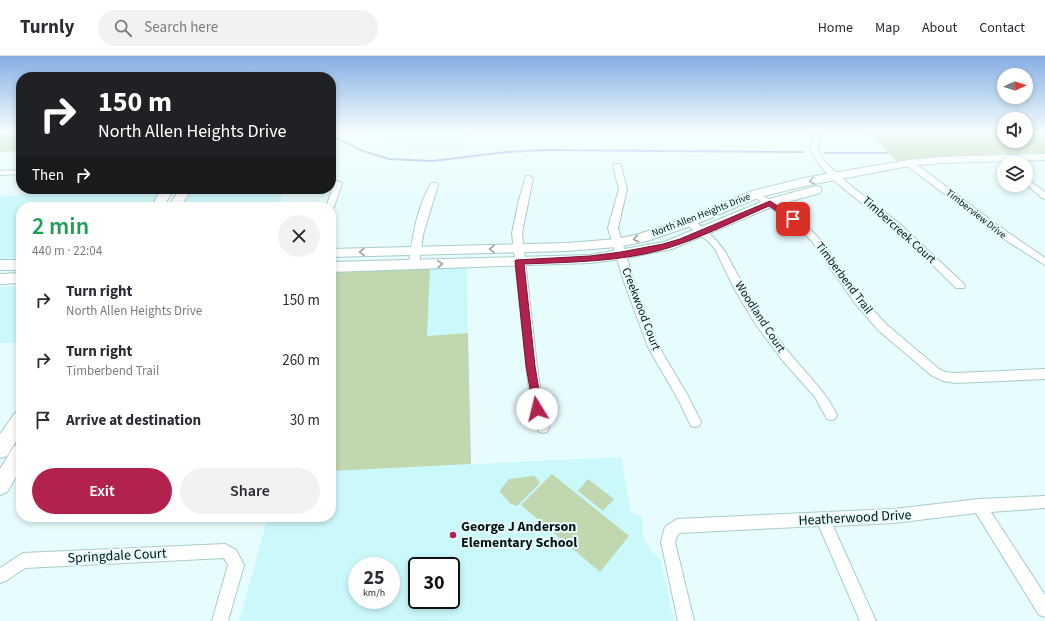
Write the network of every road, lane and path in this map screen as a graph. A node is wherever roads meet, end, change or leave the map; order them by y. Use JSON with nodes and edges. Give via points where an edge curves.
{"nodes":[{"id":1,"x":818,"y":157,"type":"edge"},
{"id":2,"x":997,"y":162,"type":"edge"},
{"id":3,"x":909,"y":163,"type":"junction"},
{"id":4,"x":997,"y":163,"type":"edge"},
{"id":5,"x":1033,"y":165,"type":"edge"},
{"id":6,"x":1045,"y":165,"type":"edge"},
{"id":7,"x":618,"y":166,"type":"dead end"},
{"id":8,"x":16,"y":172,"type":"edge"},
{"id":9,"x":921,"y":172,"type":"junction"},
{"id":10,"x":0,"y":173,"type":"edge"},
{"id":11,"x":835,"y":176,"type":"junction"},
{"id":12,"x":528,"y":178,"type":"dead end"},
{"id":13,"x":338,"y":183,"type":"dead end"},
{"id":14,"x":846,"y":184,"type":"junction"},
{"id":15,"x":434,"y":185,"type":"dead end"},
{"id":16,"x":1033,"y":186,"type":"edge"},
{"id":17,"x":336,"y":189,"type":"edge"},
{"id":18,"x":756,"y":194,"type":"junction"},
{"id":19,"x":1045,"y":196,"type":"edge"},
{"id":20,"x":770,"y":203,"type":"junction"},
{"id":21,"x":689,"y":222,"type":"junction"},
{"id":22,"x":702,"y":232,"type":"junction"},
{"id":23,"x":619,"y":249,"type":"junction"},
{"id":24,"x":415,"y":250,"type":"junction"},
{"id":25,"x":336,"y":254,"type":"edge"},
{"id":26,"x":519,"y":255,"type":"junction"},
{"id":27,"x":1045,"y":262,"type":"edge"},
{"id":28,"x":16,"y":264,"type":"edge"},
{"id":29,"x":0,"y":265,"type":"edge"},
{"id":30,"x":414,"y":265,"type":"junction"},
{"id":31,"x":336,"y":267,"type":"edge"},
{"id":32,"x":16,"y":278,"type":"edge"},
{"id":33,"x":0,"y":279,"type":"edge"},
{"id":34,"x":960,"y":286,"type":"dead end"},
{"id":35,"x":1045,"y":374,"type":"edge"},
{"id":36,"x":831,"y":415,"type":"dead end"},
{"id":37,"x":695,"y":422,"type":"dead end"},
{"id":38,"x":16,"y":425,"type":"edge"},
{"id":39,"x":543,"y":428,"type":"dead end"},
{"id":40,"x":16,"y":447,"type":"edge"},
{"id":41,"x":0,"y":449,"type":"edge"},
{"id":42,"x":16,"y":460,"type":"edge"},
{"id":43,"x":0,"y":486,"type":"edge"},
{"id":44,"x":1045,"y":502,"type":"edge"},
{"id":45,"x":979,"y":506,"type":"junction"},
{"id":46,"x":823,"y":520,"type":"junction"},
{"id":47,"x":1,"y":576,"type":"dead end"},
{"id":48,"x":1045,"y":609,"type":"edge"},
{"id":49,"x":220,"y":621,"type":"edge"},
{"id":50,"x":686,"y":621,"type":"edge"},
{"id":51,"x":868,"y":621,"type":"edge"}],
"edges":[{"from":1,"to":11,"type":"street","name":"Timbercreek Court"},
{"from":2,"to":3,"type":"main road","name":"North Allen Heights Drive","via":[[946,160]]},
{"from":3,"to":9,"type":"street","name":"Timberview Drive"},
{"from":3,"to":11,"type":"main road","name":"North Allen Heights Drive"},
{"from":4,"to":9,"type":"main road","name":"North Allen Heights Drive"},
{"from":5,"to":6,"type":"main road"},
{"from":7,"to":23,"type":"street","name":"Creekwood Court","via":[[623,189],[613,228]]},
{"from":8,"to":10,"type":"street"},
{"from":9,"to":14,"type":"main road","name":"North Allen Heights Drive"},
{"from":9,"to":27,"type":"street","name":"Timberview Drive","via":[[999,232]]},
{"from":11,"to":14,"type":"street","name":"Timbercreek Court"},
{"from":11,"to":18,"type":"main road","name":"North Allen Heights Drive","one_way":true},
{"from":12,"to":26,"type":"street","via":[[517,226]]},
{"from":13,"to":17,"type":"street"},
{"from":14,"to":20,"type":"main road","name":"North Allen Heights Drive"},
{"from":14,"to":34,"type":"street","name":"Timbercreek Court","via":[[889,219]]},
{"from":15,"to":24,"type":"street","via":[[422,218]]},
{"from":16,"to":19,"type":"street"},
{"from":18,"to":20,"type":"street","name":"Timberbend Trail"},
{"from":18,"to":21,"type":"main road","name":"North Allen Heights Drive"},
{"from":20,"to":22,"type":"main road","name":"North Allen Heights Drive"},
{"from":20,"to":35,"type":"street","name":"Timberbend Trail","via":[[814,238],[854,295],[877,321],[936,372],[956,378]]},
{"from":21,"to":22,"type":"street","name":"Woodland Court"},
{"from":21,"to":23,"type":"main road","name":"North Allen Heights Drive","one_way":true},
{"from":22,"to":23,"type":"main road","name":"North Allen Heights Drive","via":[[668,246]]},
{"from":22,"to":36,"type":"street","name":"Woodland Court","via":[[718,248],[760,322],[819,394]]},
{"from":23,"to":26,"type":"main road","name":"North Allen Heights Drive","via":[[590,258]]},
{"from":23,"to":37,"type":"street","name":"Creekwood Court","via":[[654,347]]},
{"from":24,"to":25,"type":"main road","name":"North Allen Heights Drive","one_way":true},
{"from":26,"to":24,"type":"main road","name":"North Allen Heights Drive","one_way":true},
{"from":24,"to":30,"type":"street"},
{"from":30,"to":26,"type":"main road","name":"North Allen Heights Drive","one_way":true},
{"from":26,"to":39,"type":"street","via":[[531,366],[537,409]]},
{"from":28,"to":29,"type":"main road"},
{"from":30,"to":31,"type":"main road","name":"North Allen Heights Drive"},
{"from":32,"to":33,"type":"main road"},
{"from":38,"to":41,"type":"main road"},
{"from":40,"to":41,"type":"main road"},
{"from":42,"to":43,"type":"main road"},
{"from":44,"to":45,"type":"street","name":"Heatherwood Drive"},
{"from":45,"to":46,"type":"street","name":"Heatherwood Drive","via":[[898,516]]},
{"from":45,"to":48,"type":"street"},
{"from":46,"to":50,"type":"street","name":"Heatherwood Drive","via":[[682,525],[673,529],[668,542]]},
{"from":46,"to":51,"type":"street"},
{"from":47,"to":49,"type":"street","name":"Springdale Court","via":[[23,561],[225,551],[235,559],[236,565]]}]}
